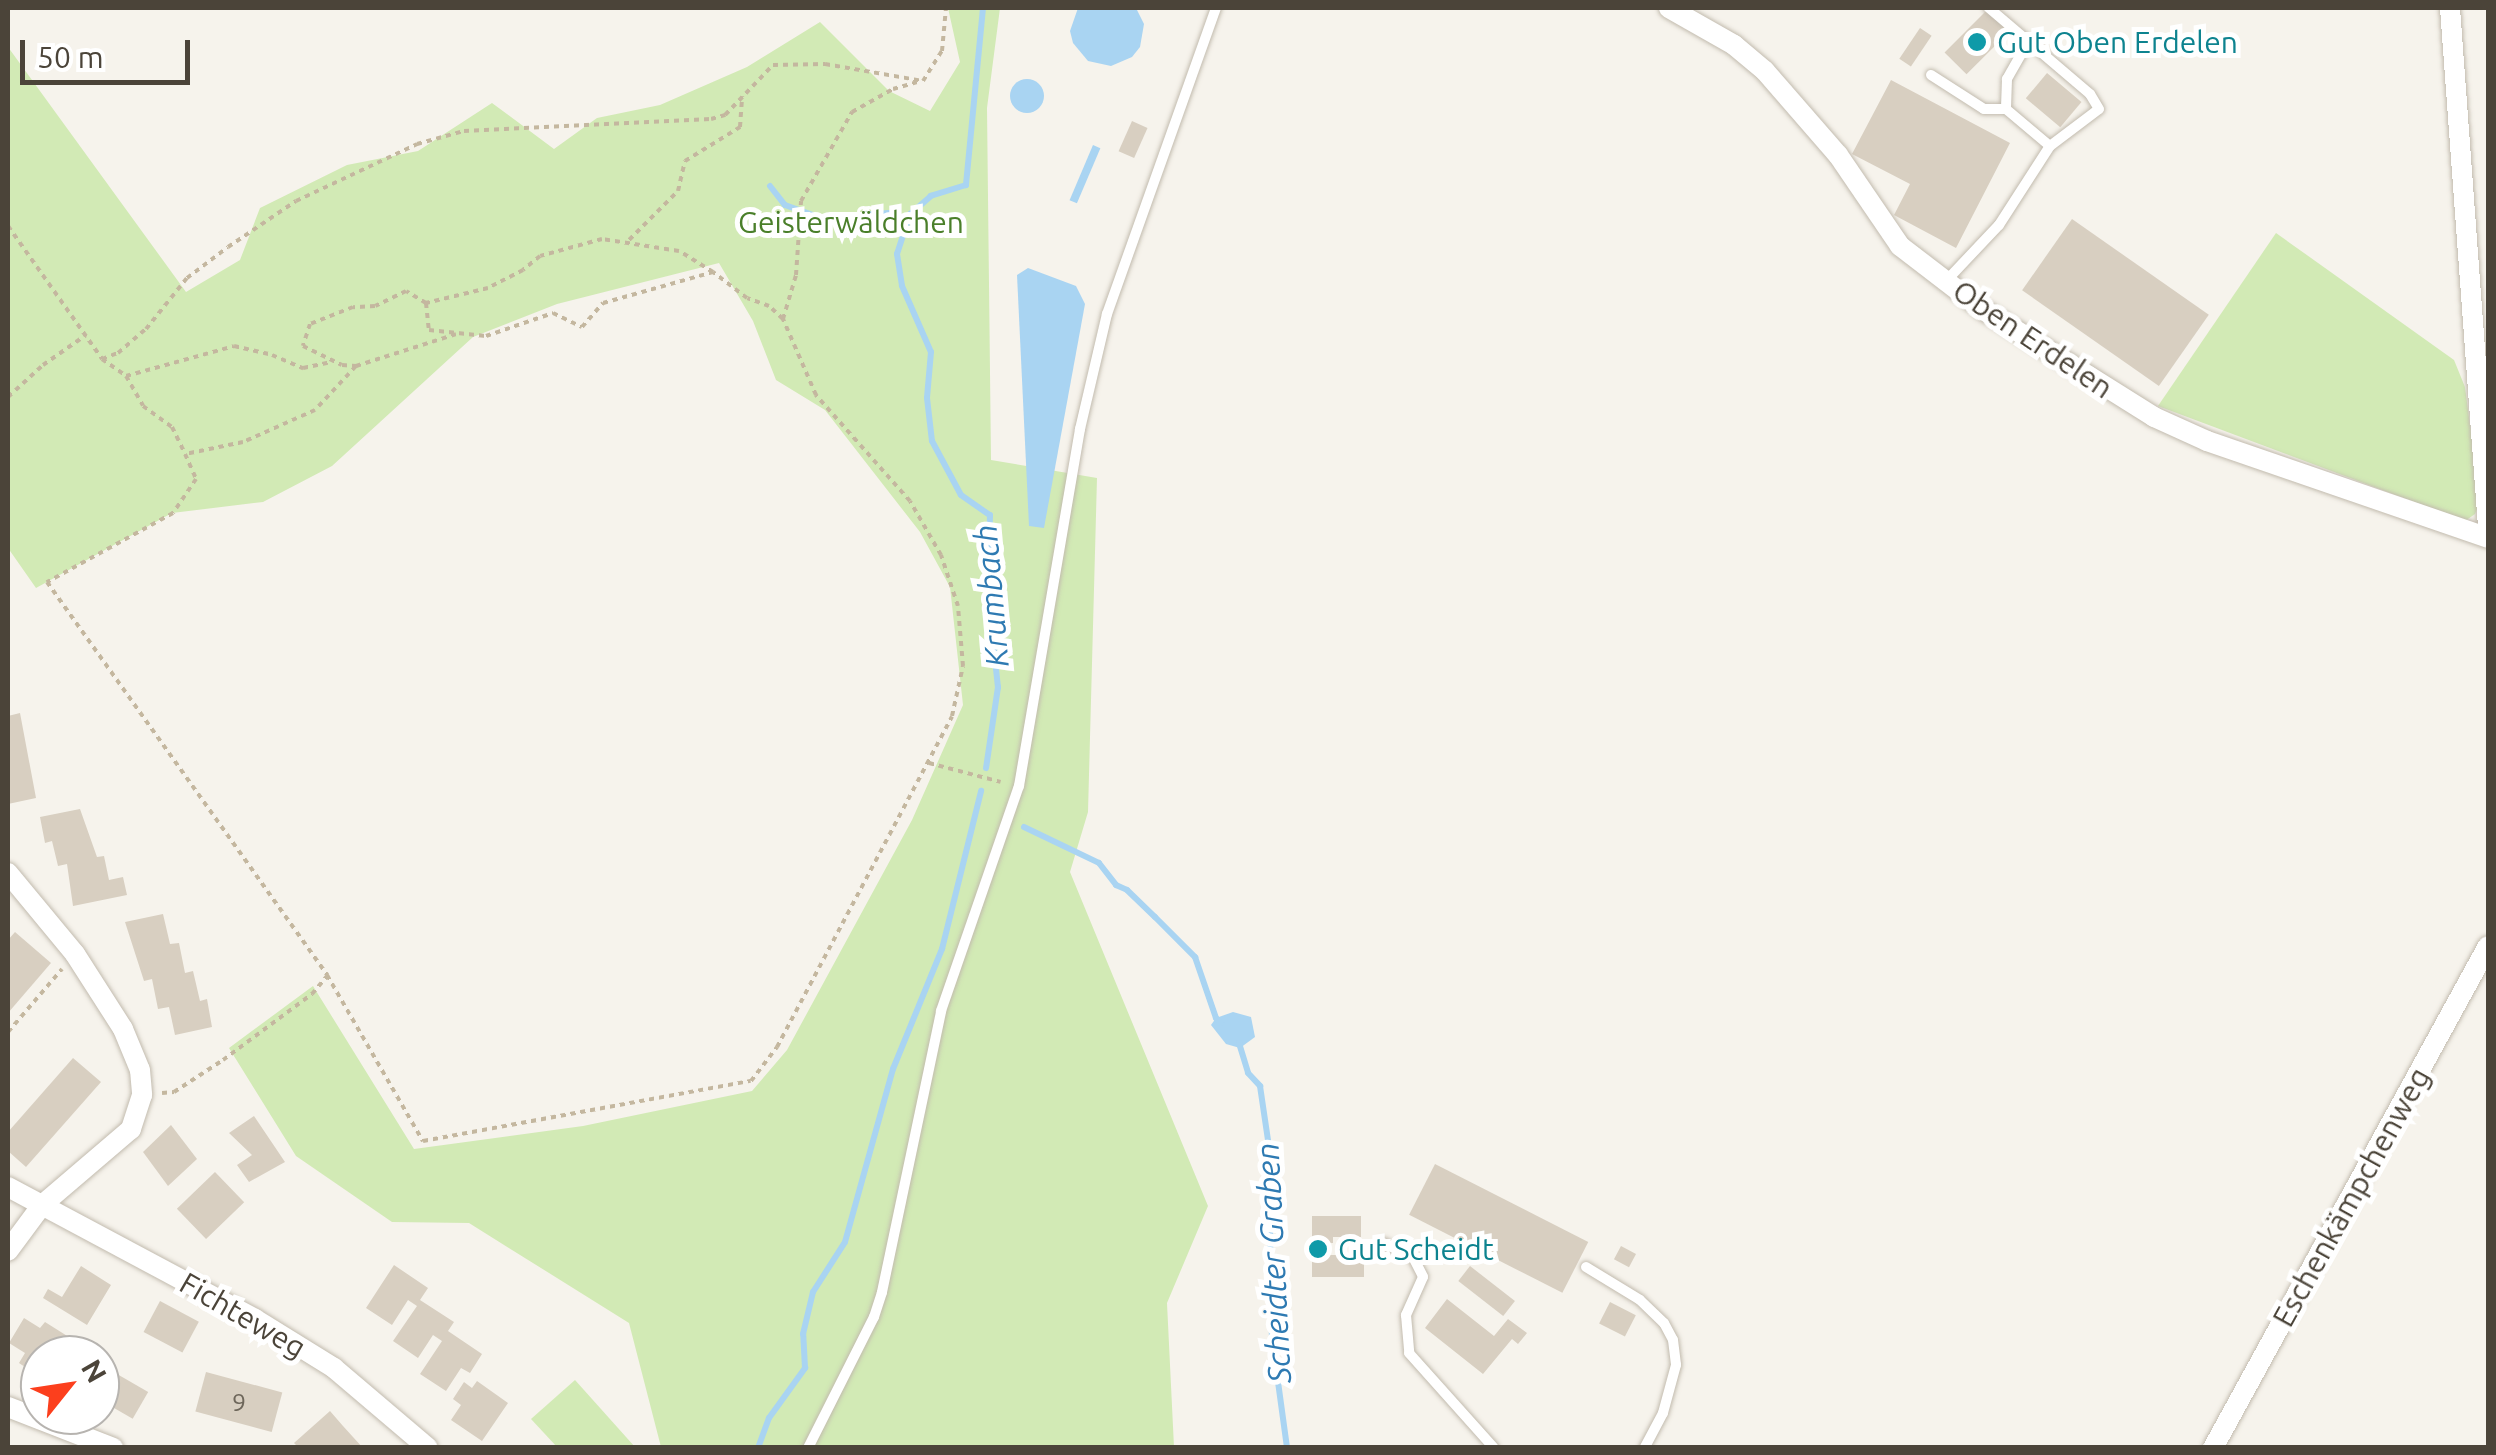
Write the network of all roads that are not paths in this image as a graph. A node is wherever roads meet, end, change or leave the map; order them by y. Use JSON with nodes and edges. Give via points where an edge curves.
{"nodes":[{"id":1,"x":1216,"y":8,"type":"edge"},
{"id":2,"x":1670,"y":8,"type":"edge"},
{"id":3,"x":1989,"y":8,"type":"edge"},
{"id":4,"x":2450,"y":8,"type":"edge"},
{"id":5,"x":2028,"y":42,"type":"junction"},
{"id":6,"x":1931,"y":75,"type":"dead end"},
{"id":7,"x":2006,"y":109,"type":"junction"},
{"id":8,"x":2050,"y":146,"type":"junction"},
{"id":9,"x":1946,"y":281,"type":"junction"},
{"id":10,"x":2488,"y":528,"type":"edge"},
{"id":11,"x":2488,"y":538,"type":"edge"},
{"id":12,"x":8,"y":873,"type":"edge"},
{"id":13,"x":2488,"y":946,"type":"edge"},
{"id":14,"x":8,"y":1187,"type":"edge"},
{"id":15,"x":42,"y":1205,"type":"junction"},
{"id":16,"x":1382,"y":1243,"type":"dead end"},
{"id":17,"x":8,"y":1250,"type":"edge"},
{"id":18,"x":1586,"y":1267,"type":"dead end"},
{"id":19,"x":8,"y":1407,"type":"edge"},
{"id":20,"x":113,"y":1448,"type":"edge"},
{"id":21,"x":428,"y":1448,"type":"edge"},
{"id":22,"x":808,"y":1448,"type":"edge"},
{"id":23,"x":1494,"y":1448,"type":"edge"},
{"id":24,"x":1644,"y":1448,"type":"edge"},
{"id":25,"x":2213,"y":1448,"type":"edge"}],
"edges":[{"from":1,"to":22,"type":"lane","via":[[1107,314],[1080,429],[1019,786],[941,1011],[874,1316]]},
{"from":2,"to":9,"type":"street","name":"Oben Erdelen","via":[[1765,71],[1838,155],[1900,246]]},
{"from":3,"to":5,"type":"lane"},
{"from":4,"to":10,"type":"street"},
{"from":5,"to":7,"type":"lane","via":[[2007,79]]},
{"from":5,"to":8,"type":"lane","via":[[2090,94],[2098,109]]},
{"from":6,"to":7,"type":"lane","via":[[1984,109]]},
{"from":7,"to":8,"type":"lane"},
{"from":8,"to":9,"type":"lane","via":[[2000,225]]},
{"from":9,"to":11,"type":"street","name":"Oben Erdelen","via":[[2154,417]]},
{"from":12,"to":15,"type":"street","via":[[75,954],[123,1029],[140,1070],[142,1094],[130,1129]]},
{"from":13,"to":25,"type":"street","name":"Eschenkämpchenweg"},
{"from":14,"to":15,"type":"street","name":"Fichteweg"},
{"from":15,"to":17,"type":"street"},
{"from":15,"to":21,"type":"street","name":"Fichteweg","via":[[334,1368]]},
{"from":16,"to":23,"type":"lane","via":[[1413,1257],[1423,1277],[1406,1315],[1409,1353]]},
{"from":18,"to":24,"type":"lane","via":[[1640,1300],[1673,1340],[1676,1365]]},
{"from":19,"to":20,"type":"street"}]}
